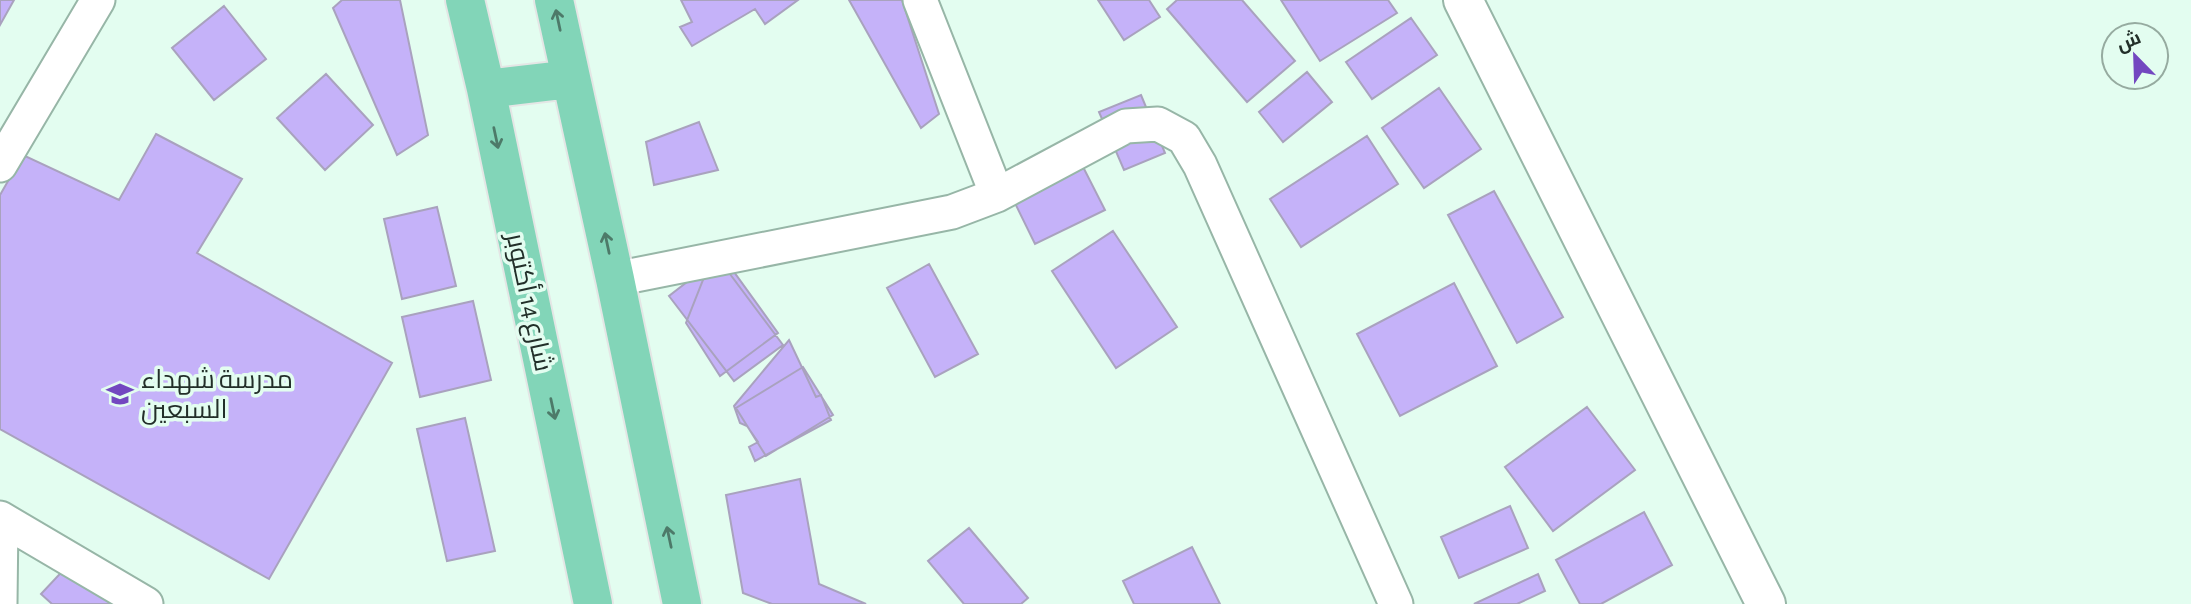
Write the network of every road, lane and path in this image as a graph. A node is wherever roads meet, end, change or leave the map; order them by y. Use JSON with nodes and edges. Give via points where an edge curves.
{"nodes":[{"id":1,"x":98,"y":0,"type":"edge"},
{"id":2,"x":465,"y":0,"type":"edge"},
{"id":3,"x":554,"y":0,"type":"edge"},
{"id":4,"x":920,"y":0,"type":"edge"},
{"id":5,"x":1463,"y":0,"type":"edge"},
{"id":6,"x":571,"y":79,"type":"junction"},
{"id":7,"x":486,"y":89,"type":"junction"},
{"id":8,"x":0,"y":165,"type":"edge"},
{"id":9,"x":998,"y":195,"type":"junction"},
{"id":10,"x":615,"y":279,"type":"junction"},
{"id":11,"x":1,"y":518,"type":"edge"},
{"id":12,"x":0,"y":604,"type":"edge"},
{"id":13,"x":146,"y":604,"type":"edge"},
{"id":14,"x":593,"y":604,"type":"edge"},
{"id":15,"x":682,"y":604,"type":"edge"},
{"id":16,"x":1396,"y":604,"type":"edge"},
{"id":17,"x":1766,"y":604,"type":"edge"}],
"edges":[{"from":1,"to":8,"type":"street"},
{"from":2,"to":7,"type":"main road","name":"شارع 14 أكتوبر"},
{"from":6,"to":3,"type":"main road","one_way":true},
{"from":4,"to":9,"type":"street"},
{"from":5,"to":17,"type":"street"},
{"from":6,"to":7,"type":"main road"},
{"from":10,"to":6,"type":"main road","one_way":true},
{"from":7,"to":14,"type":"main road","name":"شارع 14 أكتوبر","one_way":true},
{"from":9,"to":10,"type":"street","via":[[952,212]]},
{"from":9,"to":16,"type":"street","via":[[1126,126],[1158,124],[1184,138],[1200,164]]},
{"from":15,"to":10,"type":"main road","one_way":true},
{"from":11,"to":12,"type":"street"},
{"from":11,"to":13,"type":"street"}]}
